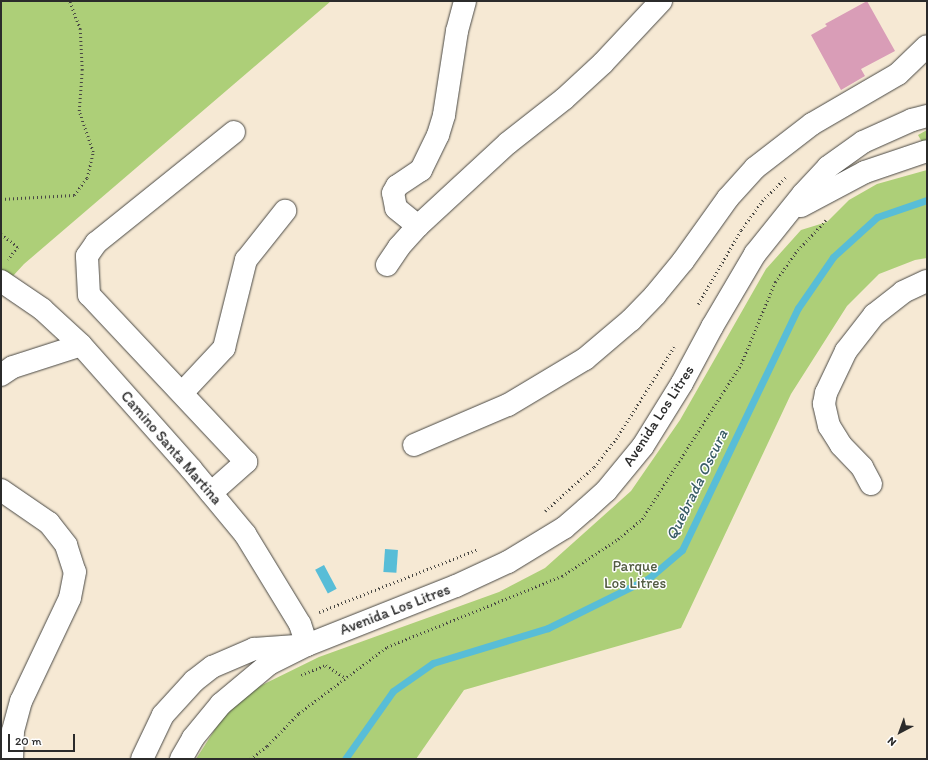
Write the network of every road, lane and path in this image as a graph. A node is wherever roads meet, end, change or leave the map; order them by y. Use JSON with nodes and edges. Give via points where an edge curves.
{"nodes":[{"id":1,"x":69,"y":1,"type":"edge"},
{"id":2,"x":465,"y":1,"type":"edge"},
{"id":3,"x":661,"y":1,"type":"edge"},
{"id":4,"x":927,"y":46,"type":"edge"},
{"id":5,"x":919,"y":118,"type":"edge"},
{"id":6,"x":234,"y":132,"type":"dead end"},
{"id":7,"x":923,"y":152,"type":"edge"},
{"id":8,"x":787,"y":176,"type":"dead end"},
{"id":9,"x":1,"y":199,"type":"edge"},
{"id":10,"x":285,"y":212,"type":"dead end"},
{"id":11,"x":786,"y":214,"type":"junction"},
{"id":12,"x":418,"y":226,"type":"junction"},
{"id":13,"x":1,"y":234,"type":"edge"},
{"id":14,"x":387,"y":265,"type":"dead end"},
{"id":15,"x":3,"y":271,"type":"edge"},
{"id":16,"x":927,"y":281,"type":"edge"},
{"id":17,"x":695,"y":308,"type":"dead end"},
{"id":18,"x":678,"y":340,"type":"dead end"},
{"id":19,"x":80,"y":345,"type":"junction"},
{"id":20,"x":1,"y":375,"type":"edge"},
{"id":21,"x":182,"y":393,"type":"junction"},
{"id":22,"x":414,"y":446,"type":"dead end"},
{"id":23,"x":871,"y":484,"type":"dead end"},
{"id":24,"x":1,"y":490,"type":"edge"},
{"id":25,"x":211,"y":493,"type":"junction"},
{"id":26,"x":539,"y":516,"type":"dead end"},
{"id":27,"x":484,"y":546,"type":"dead end"},
{"id":28,"x":296,"y":618,"type":"junction"},
{"id":29,"x":307,"y":644,"type":"junction"},
{"id":30,"x":344,"y":677,"type":"dead end"},
{"id":31,"x":294,"y":678,"type":"dead end"},
{"id":32,"x":12,"y":759,"type":"edge"},
{"id":33,"x":142,"y":759,"type":"edge"},
{"id":34,"x":181,"y":759,"type":"edge"}],
"edges":[{"from":1,"to":9,"type":"path","via":[[80,29],[82,70],[79,111],[93,152],[87,178],[74,195]]},
{"from":2,"to":12,"type":"street","via":[[438,135],[421,170],[397,186],[393,193],[396,208]]},
{"from":3,"to":12,"type":"street","via":[[603,63],[564,99],[502,148]]},
{"from":4,"to":22,"type":"street","via":[[898,74],[812,124],[756,168],[728,198],[665,284],[631,320],[595,351],[508,405]]},
{"from":5,"to":7,"type":"street","via":[[909,139]]},
{"from":5,"to":11,"type":"street","name":"Avenida Los Litres","via":[[869,138],[842,156],[815,180]]},
{"from":6,"to":21,"type":"street","via":[[96,243],[87,256],[90,295]]},
{"from":7,"to":11,"type":"street","name":"Avenida Los Litres","via":[[865,172]]},
{"from":8,"to":17,"type":"path","via":[[762,201],[741,230]]},
{"from":10,"to":21,"type":"street","via":[[246,260],[224,348]]},
{"from":11,"to":29,"type":"street","name":"Avenida Los Litres","via":[[752,260],[643,446],[606,491],[586,509],[559,531],[508,562],[456,586]]},
{"from":12,"to":14,"type":"street"},
{"from":13,"to":15,"type":"path","via":[[18,247]]},
{"from":15,"to":19,"type":"street","name":"Camino Santa Martina"},
{"from":16,"to":23,"type":"street","via":[[903,292],[874,315],[846,351],[826,393],[824,404],[829,426],[841,445],[862,467]]},
{"from":18,"to":26,"type":"path","via":[[616,439],[594,467]]},
{"from":19,"to":20,"type":"street","via":[[13,367]]},
{"from":19,"to":25,"type":"street","name":"Camino Santa Martina"},
{"from":21,"to":25,"type":"street","via":[[246,462]]},
{"from":24,"to":32,"type":"street","via":[[49,523],[66,545],[75,572],[70,598],[21,702],[14,731]]},
{"from":25,"to":28,"type":"street","name":"Camino Santa Martina","via":[[245,534]]},
{"from":27,"to":28,"type":"path","via":[[331,609]]},
{"from":28,"to":29,"type":"street","name":"Camino Santa Martina"},
{"from":29,"to":33,"type":"street","name":"Avenida Los Litres","via":[[254,649],[212,667],[177,696],[163,715]]},
{"from":29,"to":34,"type":"street","name":"Avenida Los Litres","via":[[269,664],[236,689],[205,722]]},
{"from":30,"to":31,"type":"path","via":[[326,666]]}]}
